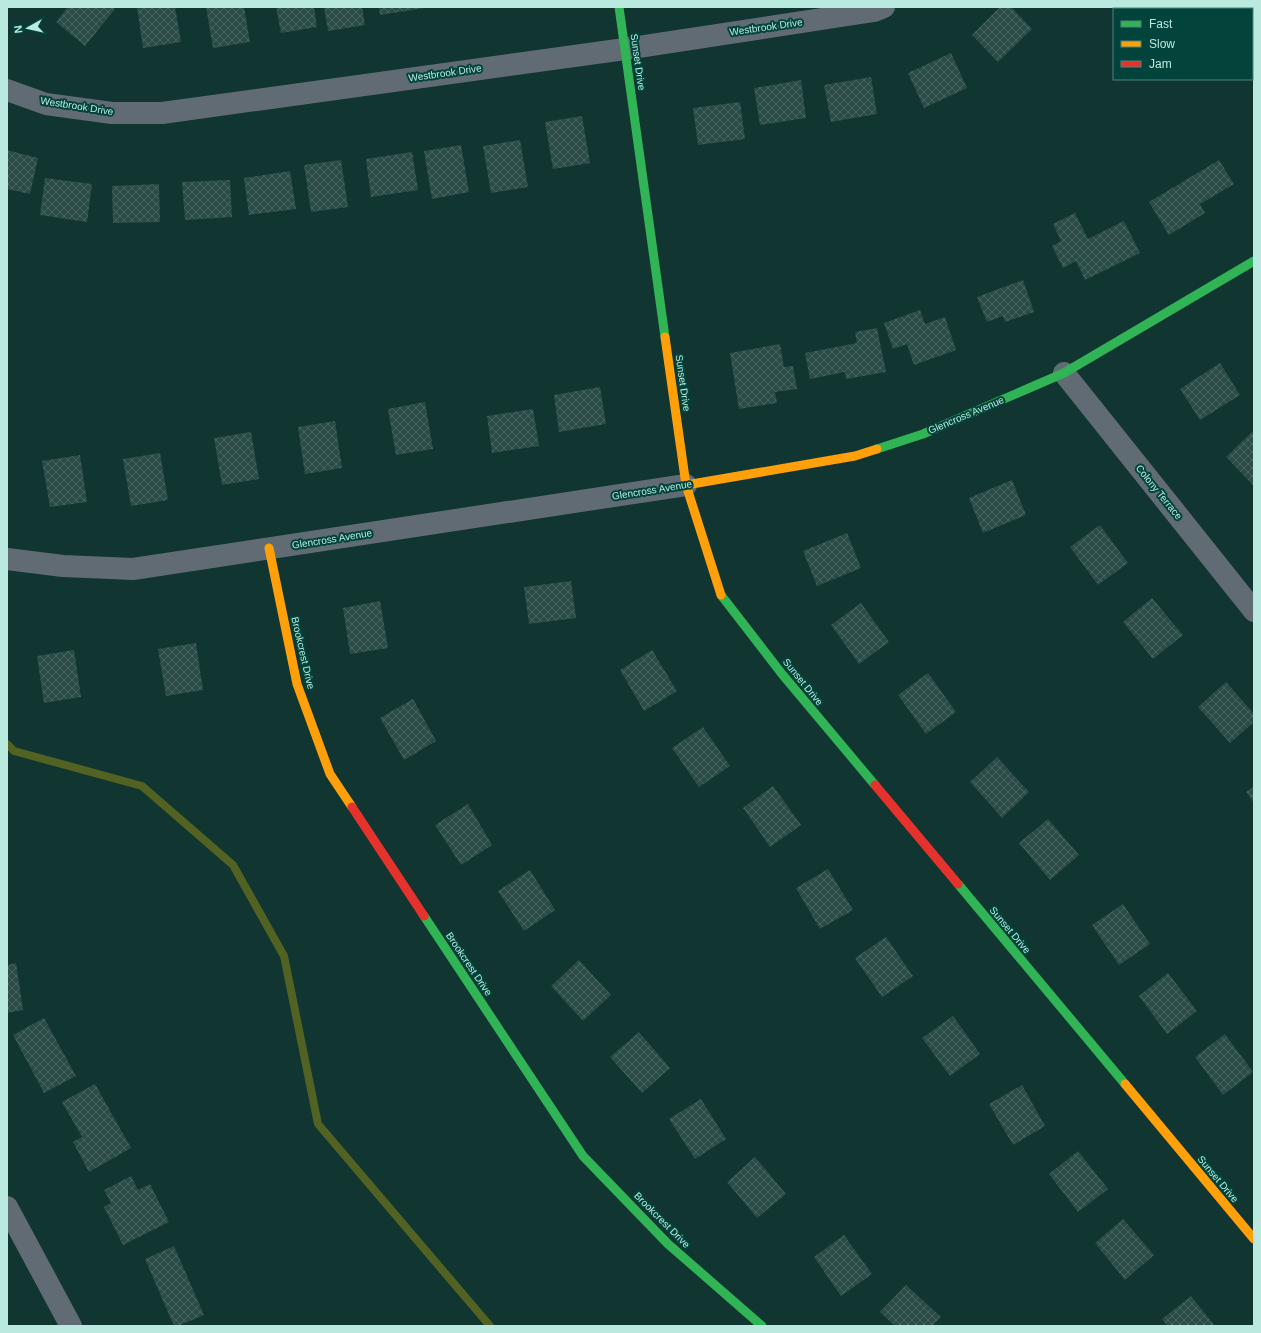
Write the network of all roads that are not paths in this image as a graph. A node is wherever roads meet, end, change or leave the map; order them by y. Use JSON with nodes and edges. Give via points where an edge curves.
{"nodes":[{"id":1,"x":619,"y":7,"type":"edge"},
{"id":2,"x":884,"y":7,"type":"edge"},
{"id":3,"x":625,"y":49,"type":"junction"},
{"id":4,"x":7,"y":90,"type":"edge"},
{"id":5,"x":1254,"y":261,"type":"edge"},
{"id":6,"x":1064,"y":373,"type":"junction"},
{"id":7,"x":686,"y":485,"type":"junction"},
{"id":8,"x":269,"y":548,"type":"junction"},
{"id":9,"x":7,"y":559,"type":"edge"},
{"id":10,"x":1254,"y":611,"type":"edge"},
{"id":11,"x":7,"y":1207,"type":"edge"},
{"id":12,"x":1254,"y":1239,"type":"edge"},
{"id":13,"x":71,"y":1326,"type":"edge"},
{"id":14,"x":762,"y":1326,"type":"edge"}],
"edges":[{"from":1,"to":3,"type":"street","name":"Sunset Drive"},
{"from":2,"to":3,"type":"street","name":"Westbrook Drive","via":[[874,11]]},
{"from":3,"to":4,"type":"street","name":"Westbrook Drive","via":[[162,112],[112,113],[46,104]]},
{"from":3,"to":7,"type":"street","name":"Sunset Drive"},
{"from":5,"to":6,"type":"street","name":"Glencross Avenue"},
{"from":6,"to":7,"type":"street","name":"Glencross Avenue","via":[[923,434],[855,456]]},
{"from":6,"to":10,"type":"street","name":"Colony Terrace"},
{"from":7,"to":8,"type":"street","name":"Glencross Avenue"},
{"from":7,"to":12,"type":"street","name":"Sunset Drive","via":[[720,593],[782,674]]},
{"from":8,"to":9,"type":"street","name":"Glencross Avenue","via":[[133,569],[63,566]]},
{"from":8,"to":14,"type":"street","name":"Brookcrest Drive","via":[[297,684],[330,774],[583,1156],[668,1244]]},
{"from":11,"to":13,"type":"street"}]}
